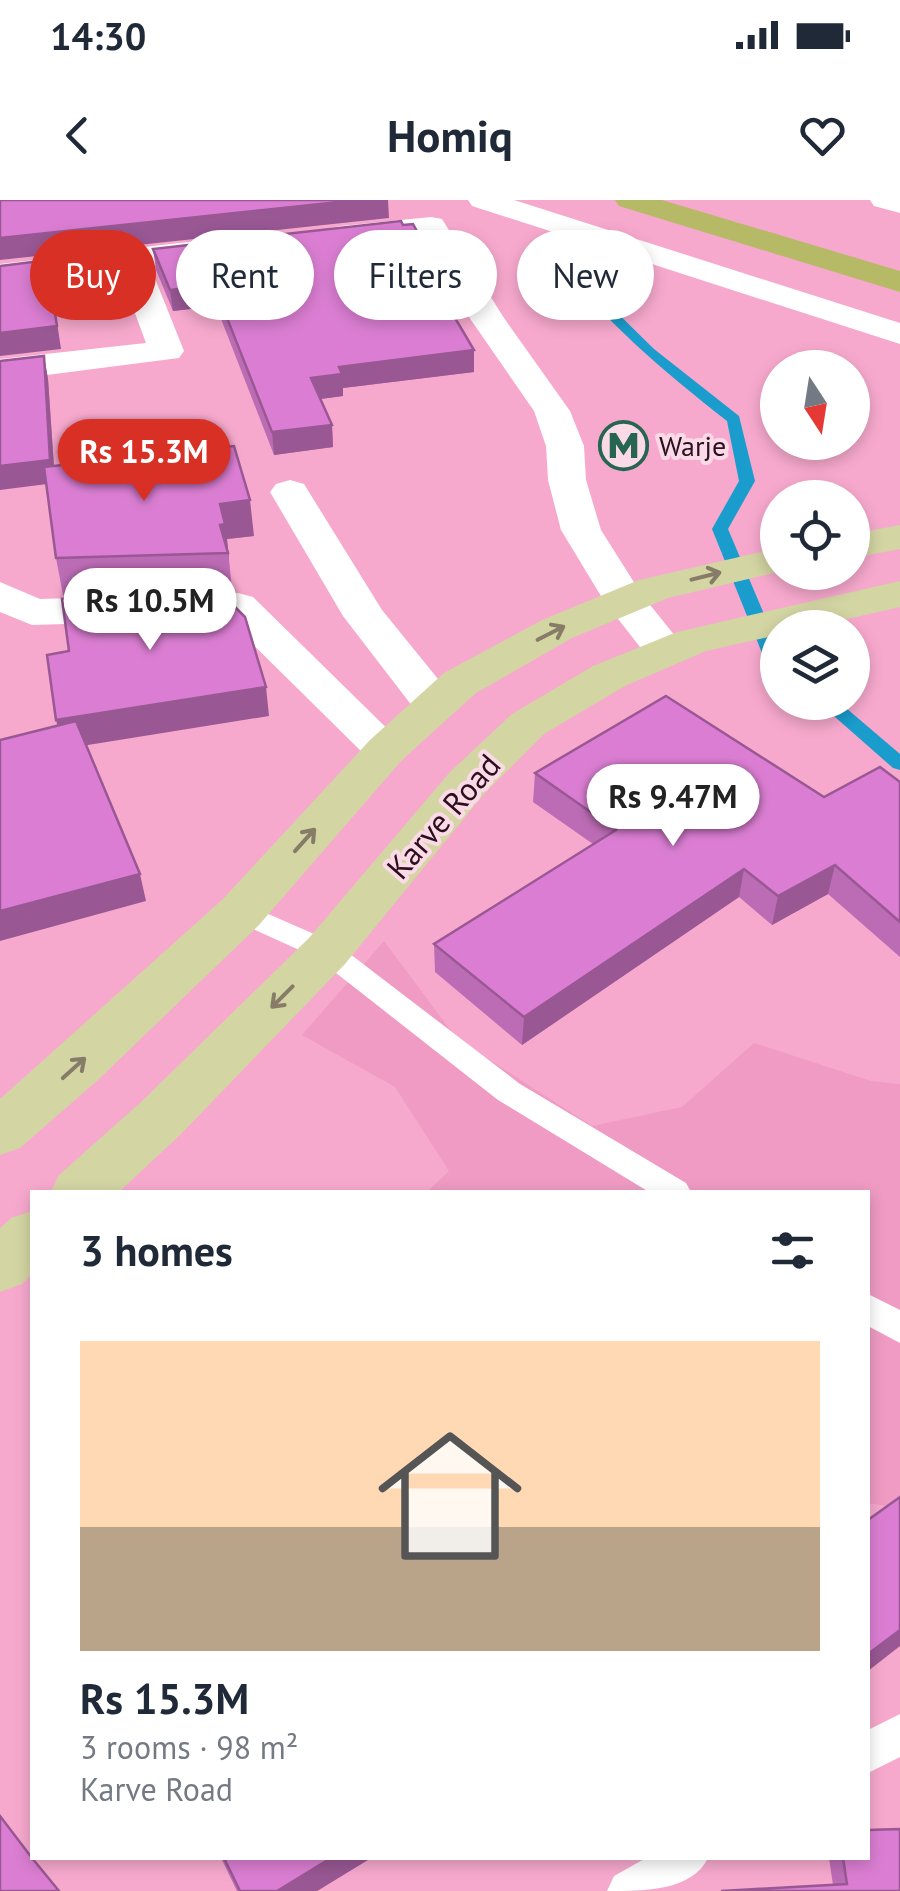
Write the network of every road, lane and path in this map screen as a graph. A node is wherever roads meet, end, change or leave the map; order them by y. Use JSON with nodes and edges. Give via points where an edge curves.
{"nodes":[{"id":1,"x":483,"y":200,"type":"edge"},
{"id":2,"x":630,"y":200,"type":"edge"},
{"id":3,"x":885,"y":200,"type":"edge"},
{"id":4,"x":900,"y":204,"type":"edge"},
{"id":5,"x":156,"y":255,"type":"edge"},
{"id":6,"x":30,"y":270,"type":"edge"},
{"id":7,"x":0,"y":274,"type":"edge"},
{"id":8,"x":900,"y":282,"type":"edge"},
{"id":9,"x":155,"y":320,"type":"edge"},
{"id":10,"x":900,"y":334,"type":"edge"},
{"id":11,"x":0,"y":370,"type":"edge"},
{"id":12,"x":290,"y":492,"type":"dead end"},
{"id":13,"x":900,"y":538,"type":"edge"},
{"id":14,"x":870,"y":543,"type":"edge"},
{"id":15,"x":760,"y":564,"type":"edge"},
{"id":16,"x":0,"y":594,"type":"edge"},
{"id":17,"x":900,"y":594,"type":"edge"},
{"id":18,"x":640,"y":595,"type":"junction"},
{"id":19,"x":679,"y":646,"type":"junction"},
{"id":20,"x":435,"y":705,"type":"junction"},
{"id":21,"x":386,"y":750,"type":"junction"},
{"id":22,"x":240,"y":912,"type":"junction"},
{"id":23,"x":328,"y":951,"type":"junction"},
{"id":24,"x":0,"y":1132,"type":"edge"},
{"id":25,"x":82,"y":1190,"type":"edge"},
{"id":26,"x":673,"y":1190,"type":"edge"},
{"id":27,"x":30,"y":1238,"type":"edge"},
{"id":28,"x":0,"y":1266,"type":"edge"},
{"id":29,"x":870,"y":1309,"type":"edge"},
{"id":30,"x":900,"y":1328,"type":"edge"},
{"id":31,"x":900,"y":1734,"type":"edge"},
{"id":32,"x":870,"y":1752,"type":"edge"},
{"id":33,"x":683,"y":1860,"type":"edge"},
{"id":34,"x":629,"y":1891,"type":"edge"}],
"edges":[{"from":1,"to":10,"type":"street"},
{"from":2,"to":8,"type":"highway"},
{"from":3,"to":4,"type":"street"},
{"from":5,"to":18,"type":"street","via":[[431,226],[552,411],[581,530]]},
{"from":6,"to":7,"type":"street"},
{"from":9,"to":11,"type":"street","via":[[167,351]]},
{"from":12,"to":20,"type":"street","via":[[364,616]]},
{"from":13,"to":14,"type":"main road"},
{"from":18,"to":15,"type":"main road","one_way":true},
{"from":16,"to":21,"type":"street","via":[[32,612],[238,606]]},
{"from":17,"to":19,"type":"main road","name":"Karve Road"},
{"from":18,"to":19,"type":"street"},
{"from":20,"to":18,"type":"main road","one_way":true,"via":[[460,683],[557,629]]},
{"from":19,"to":23,"type":"main road","name":"Karve Road","via":[[609,676],[528,724],[466,783]]},
{"from":20,"to":21,"type":"main road"},
{"from":22,"to":21,"type":"main road","one_way":true},
{"from":22,"to":23,"type":"lane"},
{"from":24,"to":22,"type":"main road","one_way":true},
{"from":23,"to":25,"type":"main road","name":"Karve Road","one_way":true},
{"from":23,"to":26,"type":"lane","via":[[509,1092]]},
{"from":27,"to":28,"type":"main road"},
{"from":29,"to":30,"type":"lane"},
{"from":31,"to":32,"type":"lane"},
{"from":33,"to":34,"type":"lane"}]}
